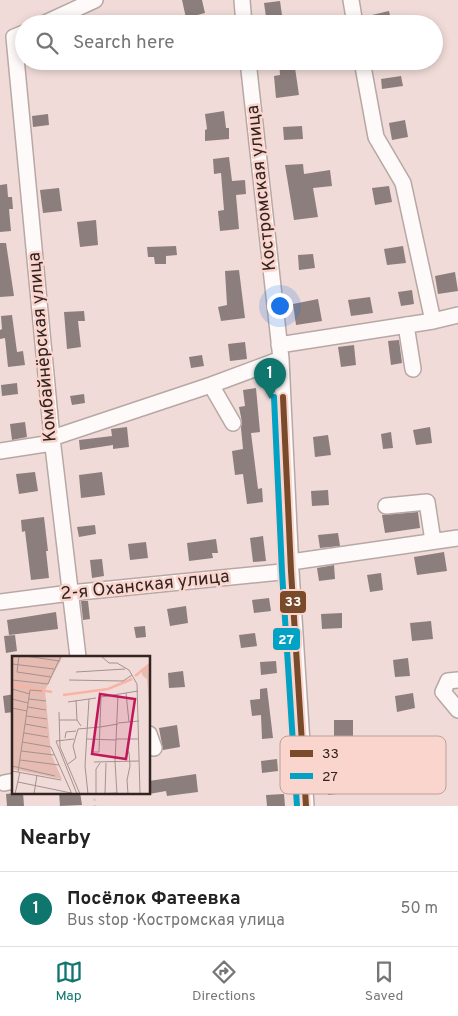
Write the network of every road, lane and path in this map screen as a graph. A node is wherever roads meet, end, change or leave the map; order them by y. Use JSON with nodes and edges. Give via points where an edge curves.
{"nodes":[{"id":1,"x":95,"y":0,"type":"edge"},
{"id":2,"x":242,"y":0,"type":"edge"},
{"id":3,"x":350,"y":0,"type":"edge"},
{"id":4,"x":62,"y":15,"type":"edge"},
{"id":5,"x":243,"y":15,"type":"edge"},
{"id":6,"x":353,"y":15,"type":"edge"},
{"id":7,"x":22,"y":70,"type":"edge"},
{"id":8,"x":249,"y":70,"type":"edge"},
{"id":9,"x":364,"y":70,"type":"edge"},
{"id":10,"x":458,"y":315,"type":"edge"},
{"id":11,"x":433,"y":320,"type":"junction"},
{"id":12,"x":406,"y":325,"type":"junction"},
{"id":13,"x":280,"y":352,"type":"junction"},
{"id":14,"x":413,"y":369,"type":"dead end"},
{"id":15,"x":212,"y":385,"type":"junction"},
{"id":16,"x":233,"y":423,"type":"dead end"},
{"id":17,"x":52,"y":440,"type":"junction"},
{"id":18,"x":0,"y":451,"type":"edge"},
{"id":19,"x":386,"y":506,"type":"dead end"},
{"id":20,"x":458,"y":538,"type":"edge"},
{"id":21,"x":433,"y":541,"type":"junction"},
{"id":22,"x":291,"y":567,"type":"junction"},
{"id":23,"x":70,"y":593,"type":"junction"},
{"id":24,"x":0,"y":602,"type":"edge"},
{"id":25,"x":78,"y":656,"type":"edge"},
{"id":26,"x":458,"y":680,"type":"edge"},
{"id":27,"x":458,"y":710,"type":"edge"},
{"id":28,"x":302,"y":736,"type":"edge"},
{"id":29,"x":150,"y":737,"type":"edge"},
{"id":30,"x":154,"y":748,"type":"dead end"}],
"edges":[{"from":1,"to":4,"type":"street"},
{"from":2,"to":5,"type":"street"},
{"from":3,"to":6,"type":"street"},
{"from":7,"to":17,"type":"street","name":"Комбайнёрская улица"},
{"from":8,"to":13,"type":"street","name":"Костромская улица"},
{"from":9,"to":11,"type":"street","via":[[376,137],[403,183]]},
{"from":10,"to":11,"type":"street"},
{"from":11,"to":12,"type":"street"},
{"from":12,"to":13,"type":"street"},
{"from":12,"to":14,"type":"street"},
{"from":13,"to":15,"type":"street"},
{"from":13,"to":22,"type":"street","name":"Костромская улица"},
{"from":15,"to":16,"type":"street"},
{"from":15,"to":17,"type":"street"},
{"from":17,"to":18,"type":"street"},
{"from":17,"to":23,"type":"street","name":"Комбайнёрская улица"},
{"from":19,"to":21,"type":"street","via":[[427,502]]},
{"from":20,"to":21,"type":"street","name":"2-я Оханская улица"},
{"from":21,"to":22,"type":"street","name":"2-я Оханская улица"},
{"from":22,"to":23,"type":"street","name":"2-я Оханская улица"},
{"from":22,"to":28,"type":"street","name":"Костромская улица"},
{"from":23,"to":24,"type":"street","name":"2-я Оханская улица"},
{"from":23,"to":25,"type":"street","name":"Комбайнёрская улица"},
{"from":26,"to":27,"type":"street","via":[[448,681],[443,692]]},
{"from":29,"to":30,"type":"street"}]}
